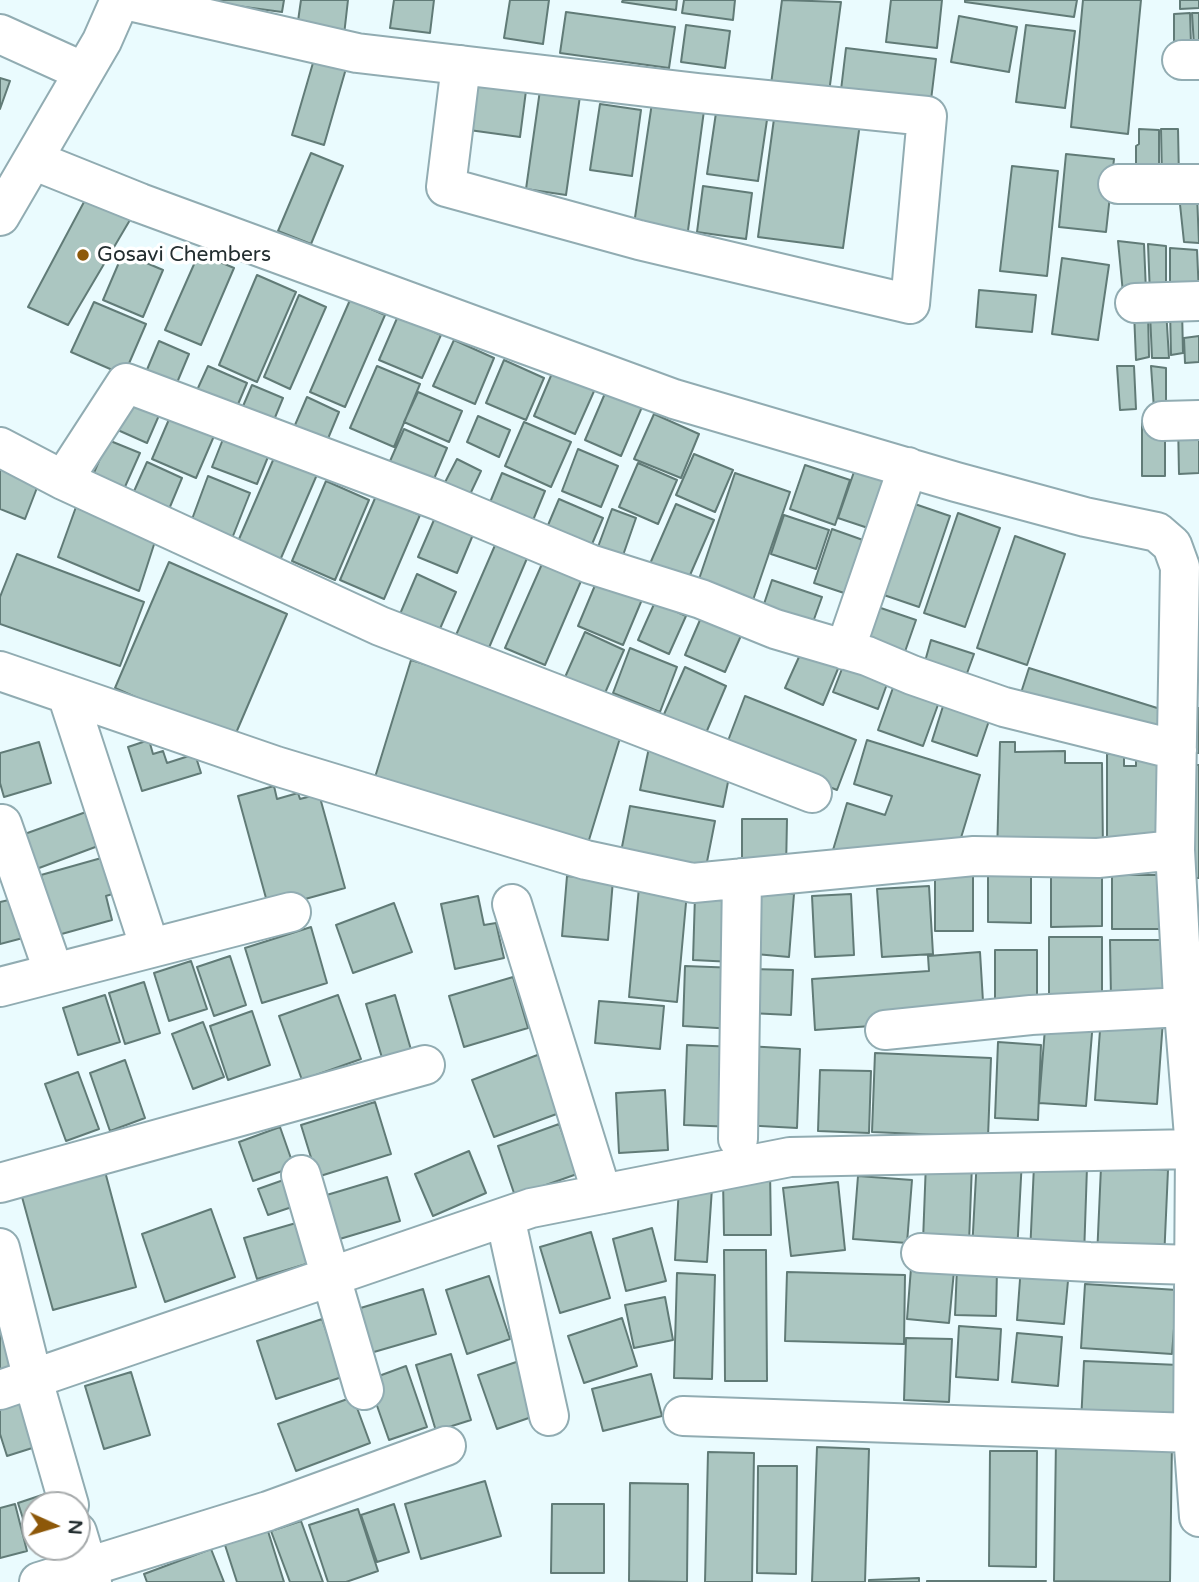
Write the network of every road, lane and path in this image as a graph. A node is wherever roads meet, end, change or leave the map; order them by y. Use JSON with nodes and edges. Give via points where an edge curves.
{"nodes":[{"id":1,"x":122,"y":0,"type":"edge"},
{"id":2,"x":0,"y":34,"type":"edge"},
{"id":3,"x":461,"y":65,"type":"junction"},
{"id":4,"x":84,"y":72,"type":"junction"},
{"id":5,"x":33,"y":159,"type":"junction"},
{"id":6,"x":1118,"y":184,"type":"dead end"},
{"id":7,"x":1199,"y":184,"type":"edge"},
{"id":8,"x":0,"y":216,"type":"edge"},
{"id":9,"x":1199,"y":301,"type":"edge"},
{"id":10,"x":1135,"y":303,"type":"dead end"},
{"id":11,"x":0,"y":447,"type":"edge"},
{"id":12,"x":908,"y":467,"type":"junction"},
{"id":13,"x":63,"y":480,"type":"junction"},
{"id":14,"x":1189,"y":628,"type":"edge"},
{"id":15,"x":845,"y":650,"type":"junction"},
{"id":16,"x":0,"y":671,"type":"edge"},
{"id":17,"x":67,"y":694,"type":"junction"},
{"id":18,"x":1184,"y":755,"type":"edge"},
{"id":19,"x":812,"y":793,"type":"dead end"},
{"id":20,"x":2,"y":824,"type":"dead end"},
{"id":21,"x":1175,"y":850,"type":"junction"},
{"id":22,"x":742,"y":878,"type":"junction"},
{"id":23,"x":1188,"y":890,"type":"edge"},
{"id":24,"x":512,"y":904,"type":"dead end"},
{"id":25,"x":291,"y":912,"type":"dead end"},
{"id":26,"x":150,"y":948,"type":"junction"},
{"id":27,"x":54,"y":973,"type":"junction"},
{"id":28,"x":0,"y":987,"type":"edge"},
{"id":29,"x":1188,"y":1001,"type":"edge"},
{"id":30,"x":885,"y":1030,"type":"dead end"},
{"id":31,"x":425,"y":1065,"type":"dead end"},
{"id":32,"x":738,"y":1139,"type":"dead end"},
{"id":33,"x":1195,"y":1149,"type":"junction"},
{"id":34,"x":301,"y":1175,"type":"dead end"},
{"id":35,"x":0,"y":1183,"type":"edge"},
{"id":36,"x":602,"y":1194,"type":"junction"},
{"id":37,"x":506,"y":1217,"type":"junction"},
{"id":38,"x":0,"y":1248,"type":"edge"},
{"id":39,"x":921,"y":1253,"type":"dead end"},
{"id":40,"x":1194,"y":1265,"type":"junction"},
{"id":41,"x":331,"y":1277,"type":"junction"},
{"id":42,"x":17,"y":1385,"type":"edge"},
{"id":43,"x":364,"y":1391,"type":"dead end"},
{"id":44,"x":550,"y":1416,"type":"dead end"},
{"id":45,"x":682,"y":1416,"type":"dead end"},
{"id":46,"x":1194,"y":1433,"type":"junction"},
{"id":47,"x":446,"y":1446,"type":"dead end"},
{"id":48,"x":63,"y":1491,"type":"edge"},
{"id":49,"x":1199,"y":1517,"type":"edge"},
{"id":50,"x":90,"y":1575,"type":"edge"},
{"id":51,"x":39,"y":1582,"type":"edge"}],
"edges":[{"from":1,"to":3,"type":"street","via":[[357,53]]},
{"from":1,"to":4,"type":"street"},
{"from":2,"to":4,"type":"street"},
{"from":3,"to":3,"type":"street","via":[[446,187],[639,240],[910,304],[927,116]]},
{"from":4,"to":5,"type":"street"},
{"from":5,"to":8,"type":"street"},
{"from":5,"to":12,"type":"street","via":[[140,203],[674,399]]},
{"from":6,"to":7,"type":"street"},
{"from":9,"to":10,"type":"street"},
{"from":11,"to":13,"type":"street"},
{"from":12,"to":14,"type":"street","via":[[1157,533],[1172,545],[1180,567]]},
{"from":12,"to":15,"type":"street"},
{"from":13,"to":15,"type":"street","via":[[126,383],[437,500],[590,564]]},
{"from":13,"to":19,"type":"street","via":[[380,626]]},
{"from":14,"to":18,"type":"street"},
{"from":15,"to":18,"type":"street","via":[[1004,707]]},
{"from":16,"to":17,"type":"street"},
{"from":17,"to":22,"type":"street","via":[[276,766],[586,860],[693,883]]},
{"from":17,"to":26,"type":"street"},
{"from":18,"to":21,"type":"street"},
{"from":20,"to":27,"type":"street"},
{"from":21,"to":22,"type":"street","via":[[1098,858],[974,856]]},
{"from":21,"to":23,"type":"street"},
{"from":22,"to":32,"type":"street"},
{"from":23,"to":29,"type":"street"},
{"from":24,"to":36,"type":"street"},
{"from":25,"to":26,"type":"street"},
{"from":26,"to":27,"type":"street"},
{"from":27,"to":28,"type":"street"},
{"from":29,"to":30,"type":"street"},
{"from":29,"to":33,"type":"street"},
{"from":31,"to":35,"type":"street"},
{"from":33,"to":36,"type":"street","via":[[790,1157]]},
{"from":33,"to":40,"type":"street"},
{"from":34,"to":41,"type":"street"},
{"from":36,"to":37,"type":"street"},
{"from":37,"to":41,"type":"street"},
{"from":37,"to":44,"type":"street"},
{"from":38,"to":42,"type":"street"},
{"from":39,"to":40,"type":"street"},
{"from":40,"to":46,"type":"street"},
{"from":41,"to":42,"type":"street"},
{"from":41,"to":43,"type":"street"},
{"from":42,"to":48,"type":"street"},
{"from":45,"to":46,"type":"street"},
{"from":46,"to":49,"type":"street"},
{"from":47,"to":50,"type":"street"},
{"from":50,"to":51,"type":"street"}]}
